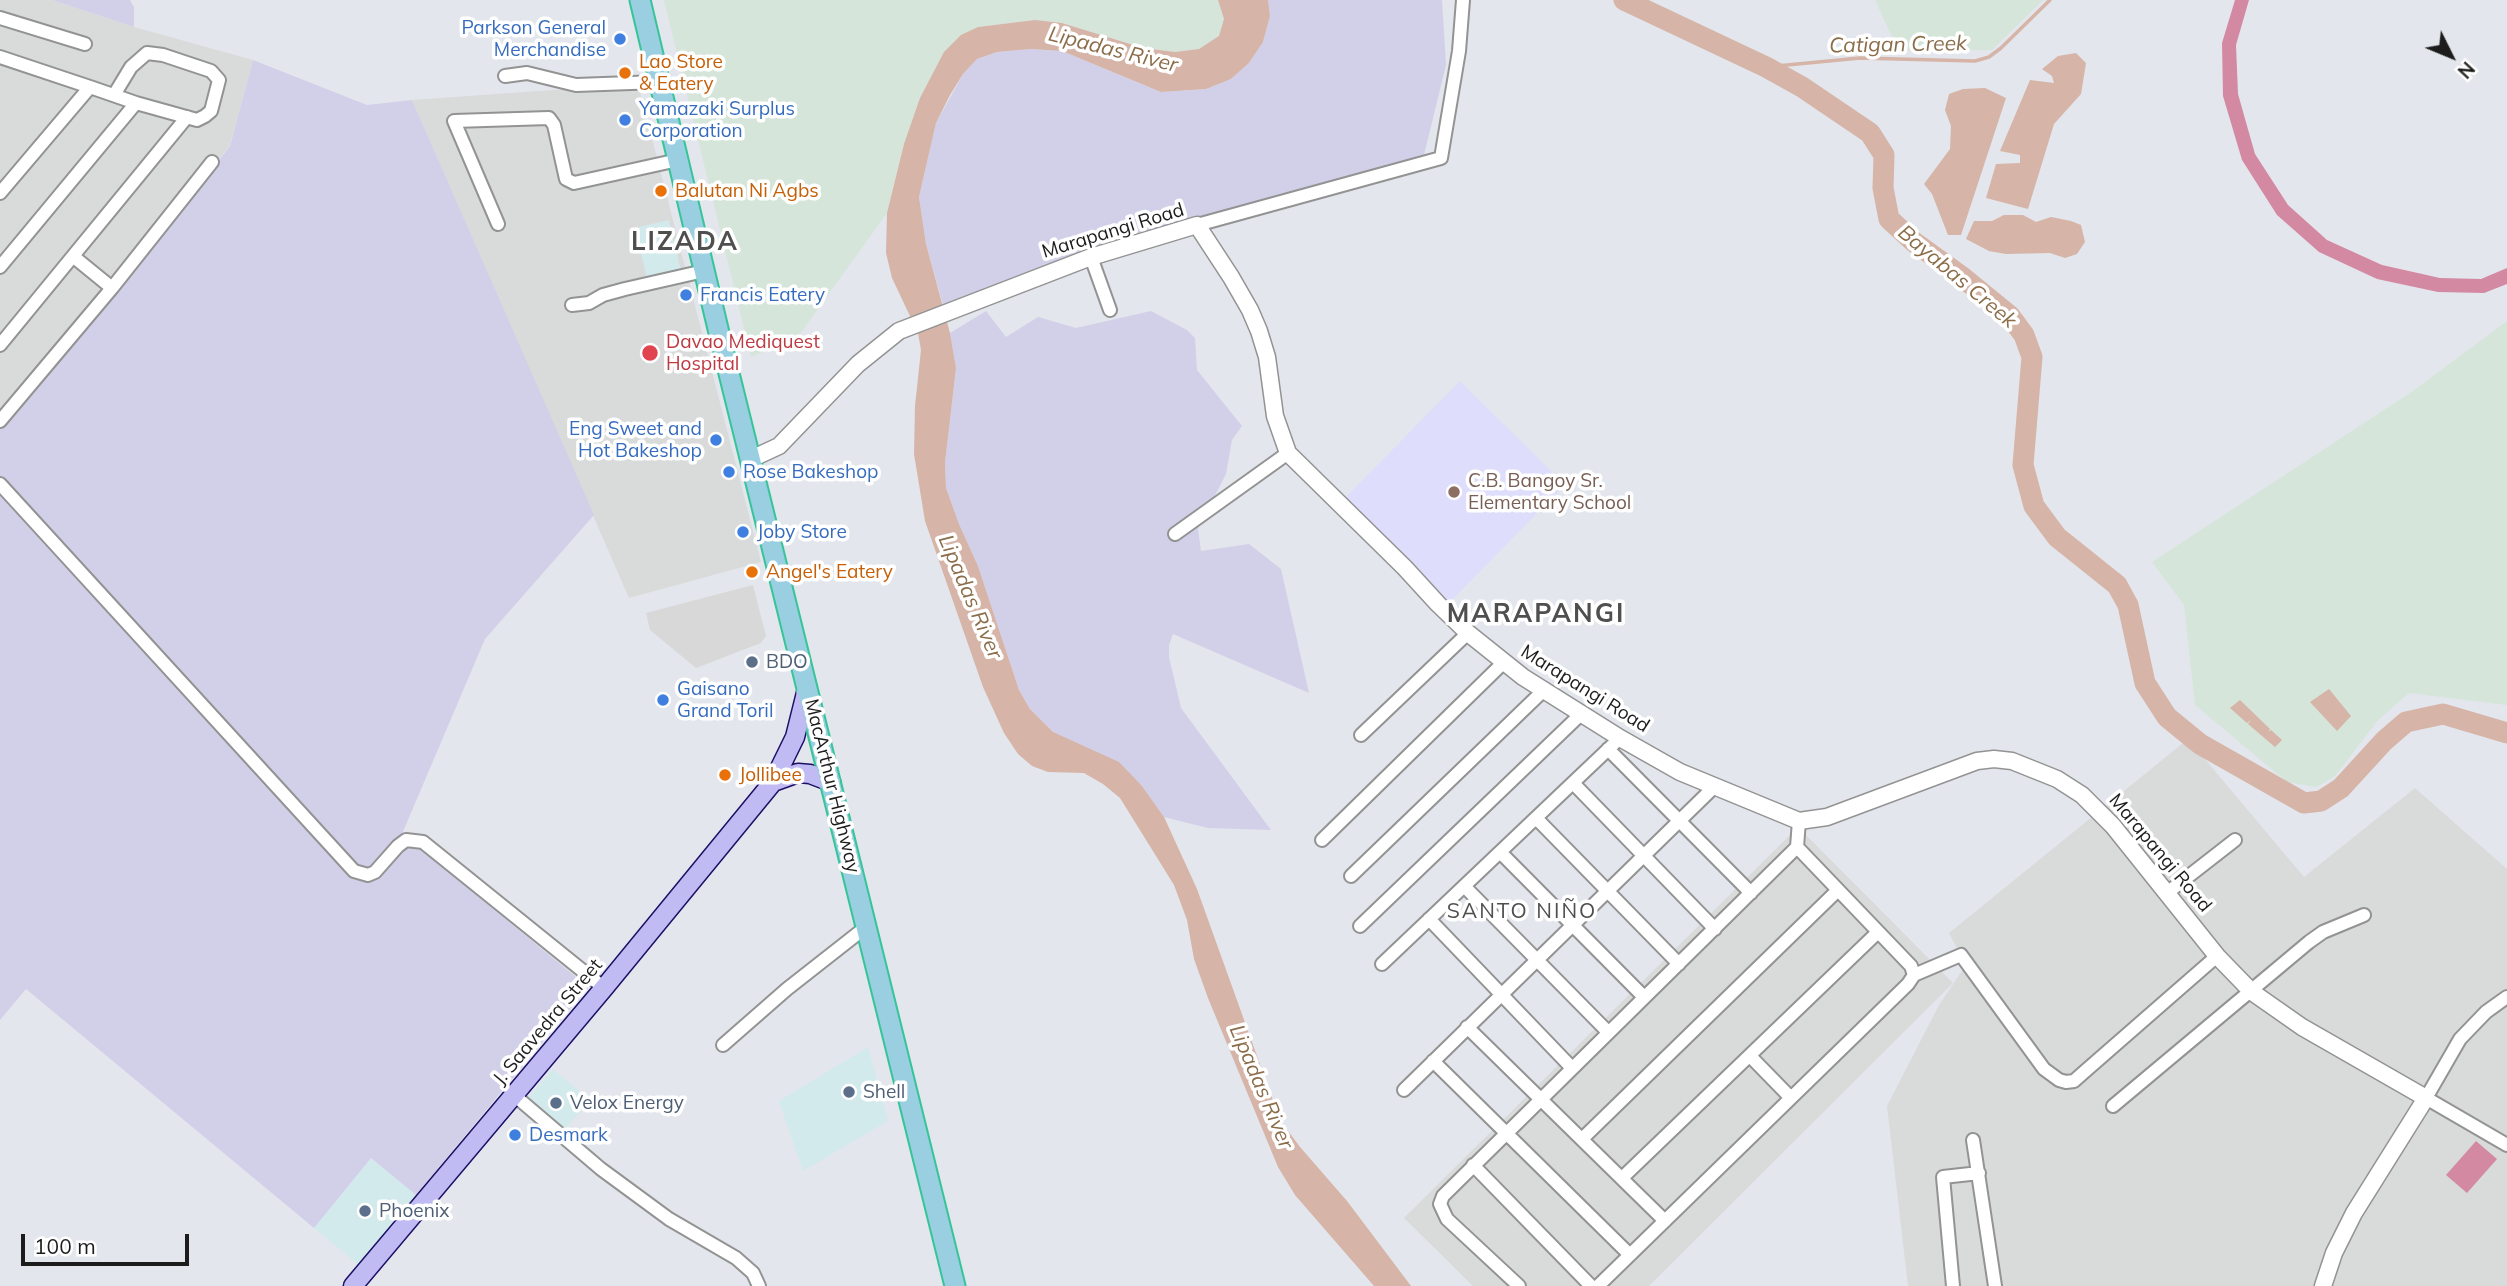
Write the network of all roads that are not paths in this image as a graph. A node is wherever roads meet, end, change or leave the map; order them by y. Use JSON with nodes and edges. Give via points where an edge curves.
{"nodes":[{"id":1,"x":640,"y":0,"type":"edge"},
{"id":2,"x":1464,"y":0,"type":"edge"},
{"id":3,"x":0,"y":18,"type":"edge"},
{"id":4,"x":85,"y":44,"type":"dead end"},
{"id":5,"x":0,"y":57,"type":"edge"},
{"id":6,"x":505,"y":76,"type":"dead end"},
{"id":7,"x":659,"y":82,"type":"junction"},
{"id":8,"x":90,"y":87,"type":"junction"},
{"id":9,"x":114,"y":95,"type":"junction"},
{"id":10,"x":136,"y":103,"type":"junction"},
{"id":11,"x":187,"y":117,"type":"junction"},
{"id":12,"x":678,"y":160,"type":"junction"},
{"id":13,"x":212,"y":162,"type":"dead end"},
{"id":14,"x":0,"y":193,"type":"edge"},
{"id":15,"x":498,"y":223,"type":"dead end"},
{"id":16,"x":1197,"y":225,"type":"junction"},
{"id":17,"x":74,"y":257,"type":"junction"},
{"id":18,"x":1091,"y":257,"type":"junction"},
{"id":19,"x":0,"y":267,"type":"edge"},
{"id":20,"x":704,"y":271,"type":"junction"},
{"id":21,"x":112,"y":288,"type":"junction"},
{"id":22,"x":572,"y":305,"type":"dead end"},
{"id":23,"x":1110,"y":310,"type":"dead end"},
{"id":24,"x":0,"y":345,"type":"edge"},
{"id":25,"x":0,"y":421,"type":"edge"},
{"id":26,"x":1288,"y":453,"type":"junction"},
{"id":27,"x":751,"y":459,"type":"junction"},
{"id":28,"x":0,"y":484,"type":"edge"},
{"id":29,"x":1175,"y":534,"type":"dead end"},
{"id":30,"x":1468,"y":633,"type":"junction"},
{"id":31,"x":1503,"y":663,"type":"junction"},
{"id":32,"x":807,"y":687,"type":"junction"},
{"id":33,"x":1544,"y":690,"type":"junction"},
{"id":34,"x":1581,"y":714,"type":"junction"},
{"id":35,"x":1362,"y":735,"type":"dead end"},
{"id":36,"x":1614,"y":744,"type":"junction"},
{"id":37,"x":773,"y":782,"type":"junction"},
{"id":38,"x":831,"y":782,"type":"junction"},
{"id":39,"x":1573,"y":783,"type":"junction"},
{"id":40,"x":1714,"y":787,"type":"junction"},
{"id":41,"x":1536,"y":818,"type":"junction"},
{"id":42,"x":1679,"y":821,"type":"junction"},
{"id":43,"x":1800,"y":821,"type":"junction"},
{"id":44,"x":1322,"y":840,"type":"dead end"},
{"id":45,"x":2235,"y":840,"type":"dead end"},
{"id":46,"x":1797,"y":847,"type":"junction"},
{"id":47,"x":1500,"y":852,"type":"junction"},
{"id":48,"x":1643,"y":855,"type":"junction"},
{"id":49,"x":1351,"y":876,"type":"dead end"},
{"id":50,"x":1464,"y":886,"type":"junction"},
{"id":51,"x":1607,"y":890,"type":"junction"},
{"id":52,"x":1838,"y":890,"type":"junction"},
{"id":53,"x":1751,"y":893,"type":"junction"},
{"id":54,"x":2167,"y":893,"type":"junction"},
{"id":55,"x":2364,"y":915,"type":"dead end"},
{"id":56,"x":1429,"y":919,"type":"junction"},
{"id":57,"x":1572,"y":924,"type":"junction"},
{"id":58,"x":1360,"y":926,"type":"dead end"},
{"id":59,"x":866,"y":928,"type":"junction"},
{"id":60,"x":1714,"y":929,"type":"junction"},
{"id":61,"x":1878,"y":932,"type":"junction"},
{"id":62,"x":2217,"y":956,"type":"junction"},
{"id":63,"x":1536,"y":959,"type":"junction"},
{"id":64,"x":1382,"y":964,"type":"dead end"},
{"id":65,"x":1679,"y":964,"type":"junction"},
{"id":66,"x":1914,"y":975,"type":"junction"},
{"id":67,"x":604,"y":988,"type":"junction"},
{"id":68,"x":2252,"y":992,"type":"junction"},
{"id":69,"x":1501,"y":993,"type":"junction"},
{"id":70,"x":1644,"y":997,"type":"junction"},
{"id":71,"x":2507,"y":997,"type":"edge"},
{"id":72,"x":1467,"y":1027,"type":"junction"},
{"id":73,"x":1608,"y":1032,"type":"junction"},
{"id":74,"x":723,"y":1045,"type":"dead end"},
{"id":75,"x":1750,"y":1056,"type":"junction"},
{"id":76,"x":1433,"y":1061,"type":"junction"},
{"id":77,"x":1572,"y":1068,"type":"junction"},
{"id":78,"x":1404,"y":1090,"type":"dead end"},
{"id":79,"x":514,"y":1095,"type":"junction"},
{"id":80,"x":1791,"y":1098,"type":"junction"},
{"id":81,"x":2426,"y":1098,"type":"junction"},
{"id":82,"x":1541,"y":1099,"type":"junction"},
{"id":83,"x":2113,"y":1106,"type":"dead end"},
{"id":84,"x":1506,"y":1133,"type":"junction"},
{"id":85,"x":1582,"y":1139,"type":"junction"},
{"id":86,"x":1973,"y":1140,"type":"dead end"},
{"id":87,"x":2507,"y":1145,"type":"edge"},
{"id":88,"x":1473,"y":1165,"type":"junction"},
{"id":89,"x":1979,"y":1173,"type":"junction"},
{"id":90,"x":1622,"y":1178,"type":"junction"},
{"id":91,"x":1665,"y":1221,"type":"junction"},
{"id":92,"x":1630,"y":1255,"type":"junction"},
{"id":93,"x":353,"y":1286,"type":"edge"},
{"id":94,"x":759,"y":1286,"type":"edge"},
{"id":95,"x":955,"y":1286,"type":"edge"},
{"id":96,"x":1519,"y":1286,"type":"edge"},
{"id":97,"x":1591,"y":1286,"type":"edge"},
{"id":98,"x":1598,"y":1286,"type":"edge"},
{"id":99,"x":1953,"y":1286,"type":"edge"},
{"id":100,"x":1995,"y":1286,"type":"edge"},
{"id":101,"x":2323,"y":1286,"type":"edge"}],
"edges":[{"from":1,"to":7,"type":"highway","name":"MacArthur Highway"},
{"from":2,"to":16,"type":"street","via":[[1441,158]]},
{"from":3,"to":4,"type":"street"},
{"from":5,"to":8,"type":"street"},
{"from":6,"to":7,"type":"street","via":[[527,73],[576,85]]},
{"from":7,"to":12,"type":"highway","name":"MacArthur Highway"},
{"from":8,"to":9,"type":"street"},
{"from":8,"to":14,"type":"street"},
{"from":9,"to":10,"type":"street"},
{"from":9,"to":11,"type":"street","via":[[140,57],[163,55],[218,76],[211,111],[201,118]]},
{"from":10,"to":11,"type":"street"},
{"from":10,"to":19,"type":"street"},
{"from":11,"to":17,"type":"street"},
{"from":12,"to":15,"type":"street","via":[[574,183],[566,179],[549,118],[454,121]]},
{"from":12,"to":20,"type":"highway","name":"MacArthur Highway"},
{"from":13,"to":21,"type":"street"},
{"from":16,"to":18,"type":"street","name":"Marapangi Road"},
{"from":16,"to":26,"type":"street","name":"Marapangi Road","via":[[1251,310],[1267,357],[1279,434]]},
{"from":17,"to":21,"type":"street"},
{"from":17,"to":24,"type":"street"},
{"from":18,"to":23,"type":"street"},
{"from":18,"to":27,"type":"street","name":"Marapangi Road","via":[[911,326],[887,340],[779,446]]},
{"from":20,"to":22,"type":"street"},
{"from":20,"to":27,"type":"highway","name":"MacArthur Highway"},
{"from":21,"to":25,"type":"street"},
{"from":26,"to":29,"type":"street"},
{"from":26,"to":30,"type":"street","name":"Marapangi Road"},
{"from":27,"to":32,"type":"highway","name":"MacArthur Highway"},
{"from":28,"to":67,"type":"street","via":[[354,871],[368,875],[406,840],[423,842]]},
{"from":30,"to":31,"type":"street","name":"Marapangi Road"},
{"from":30,"to":35,"type":"street"},
{"from":31,"to":33,"type":"street","name":"Marapangi Road"},
{"from":31,"to":44,"type":"street"},
{"from":32,"to":37,"type":"main road","name":"J. Saavedra Street","via":[[795,737]]},
{"from":32,"to":38,"type":"highway","name":"MacArthur Highway"},
{"from":33,"to":34,"type":"street","name":"Marapangi Road"},
{"from":33,"to":49,"type":"street"},
{"from":34,"to":36,"type":"street","name":"Marapangi Road"},
{"from":34,"to":58,"type":"street"},
{"from":36,"to":39,"type":"street"},
{"from":36,"to":40,"type":"street","name":"Marapangi Road"},
{"from":36,"to":42,"type":"street"},
{"from":37,"to":38,"type":"main road","via":[[798,773]]},
{"from":37,"to":67,"type":"main road","name":"J. Saavedra Street"},
{"from":38,"to":59,"type":"highway","name":"MacArthur Highway"},
{"from":39,"to":41,"type":"street"},
{"from":39,"to":48,"type":"street"},
{"from":40,"to":42,"type":"street"},
{"from":40,"to":43,"type":"street","name":"Marapangi Road"},
{"from":41,"to":47,"type":"street"},
{"from":41,"to":51,"type":"street"},
{"from":42,"to":48,"type":"street"},
{"from":42,"to":53,"type":"street"},
{"from":43,"to":46,"type":"street"},
{"from":43,"to":54,"type":"street","name":"Marapangi Road","via":[[1827,817],[1977,761],[2012,761],[2082,794]]},
{"from":45,"to":54,"type":"street"},
{"from":46,"to":52,"type":"street"},
{"from":46,"to":53,"type":"street"},
{"from":47,"to":50,"type":"street"},
{"from":47,"to":57,"type":"street"},
{"from":48,"to":51,"type":"street"},
{"from":48,"to":60,"type":"street"},
{"from":50,"to":56,"type":"street"},
{"from":50,"to":63,"type":"street"},
{"from":51,"to":57,"type":"street"},
{"from":51,"to":65,"type":"street"},
{"from":52,"to":61,"type":"street"},
{"from":52,"to":85,"type":"street"},
{"from":53,"to":60,"type":"street"},
{"from":54,"to":62,"type":"street","name":"Marapangi Road"},
{"from":55,"to":68,"type":"street","via":[[2323,932]]},
{"from":56,"to":64,"type":"street"},
{"from":56,"to":69,"type":"street"},
{"from":57,"to":63,"type":"street"},
{"from":57,"to":70,"type":"street"},
{"from":59,"to":74,"type":"street"},
{"from":59,"to":95,"type":"highway","name":"MacArthur Highway"},
{"from":60,"to":65,"type":"street"},
{"from":61,"to":66,"type":"street"},
{"from":61,"to":75,"type":"street"},
{"from":62,"to":66,"type":"street","via":[[2084,1073],[2066,1082],[2044,1069],[1961,955]]},
{"from":62,"to":68,"type":"street","name":"Marapangi Road"},
{"from":63,"to":69,"type":"street"},
{"from":63,"to":73,"type":"street"},
{"from":65,"to":70,"type":"street"},
{"from":66,"to":80,"type":"street"},
{"from":67,"to":79,"type":"main road","name":"J. Saavedra Street"},
{"from":68,"to":81,"type":"street","name":"Marapangi Road","via":[[2302,1027]]},
{"from":68,"to":83,"type":"street"},
{"from":69,"to":72,"type":"street"},
{"from":69,"to":77,"type":"street"},
{"from":70,"to":73,"type":"street"},
{"from":71,"to":81,"type":"street","via":[[2459,1039]]},
{"from":72,"to":76,"type":"street"},
{"from":72,"to":82,"type":"street"},
{"from":73,"to":77,"type":"street"},
{"from":75,"to":80,"type":"street"},
{"from":75,"to":90,"type":"street"},
{"from":76,"to":78,"type":"street"},
{"from":76,"to":84,"type":"street"},
{"from":77,"to":82,"type":"street"},
{"from":79,"to":93,"type":"main road","name":"J. Saavedra Street"},
{"from":79,"to":94,"type":"street","via":[[669,1219],[736,1258],[753,1273]]},
{"from":80,"to":91,"type":"street"},
{"from":81,"to":87,"type":"street"},
{"from":81,"to":101,"type":"street","via":[[2354,1213]]},
{"from":82,"to":84,"type":"street"},
{"from":82,"to":85,"type":"street"},
{"from":84,"to":88,"type":"street"},
{"from":84,"to":92,"type":"street"},
{"from":85,"to":90,"type":"street"},
{"from":86,"to":89,"type":"street"},
{"from":88,"to":96,"type":"street","via":[[1443,1196],[1442,1212]]},
{"from":88,"to":97,"type":"street"},
{"from":89,"to":99,"type":"street","via":[[1943,1177]]},
{"from":89,"to":100,"type":"street"},
{"from":90,"to":91,"type":"street"},
{"from":91,"to":92,"type":"street"},
{"from":92,"to":98,"type":"street"}]}
